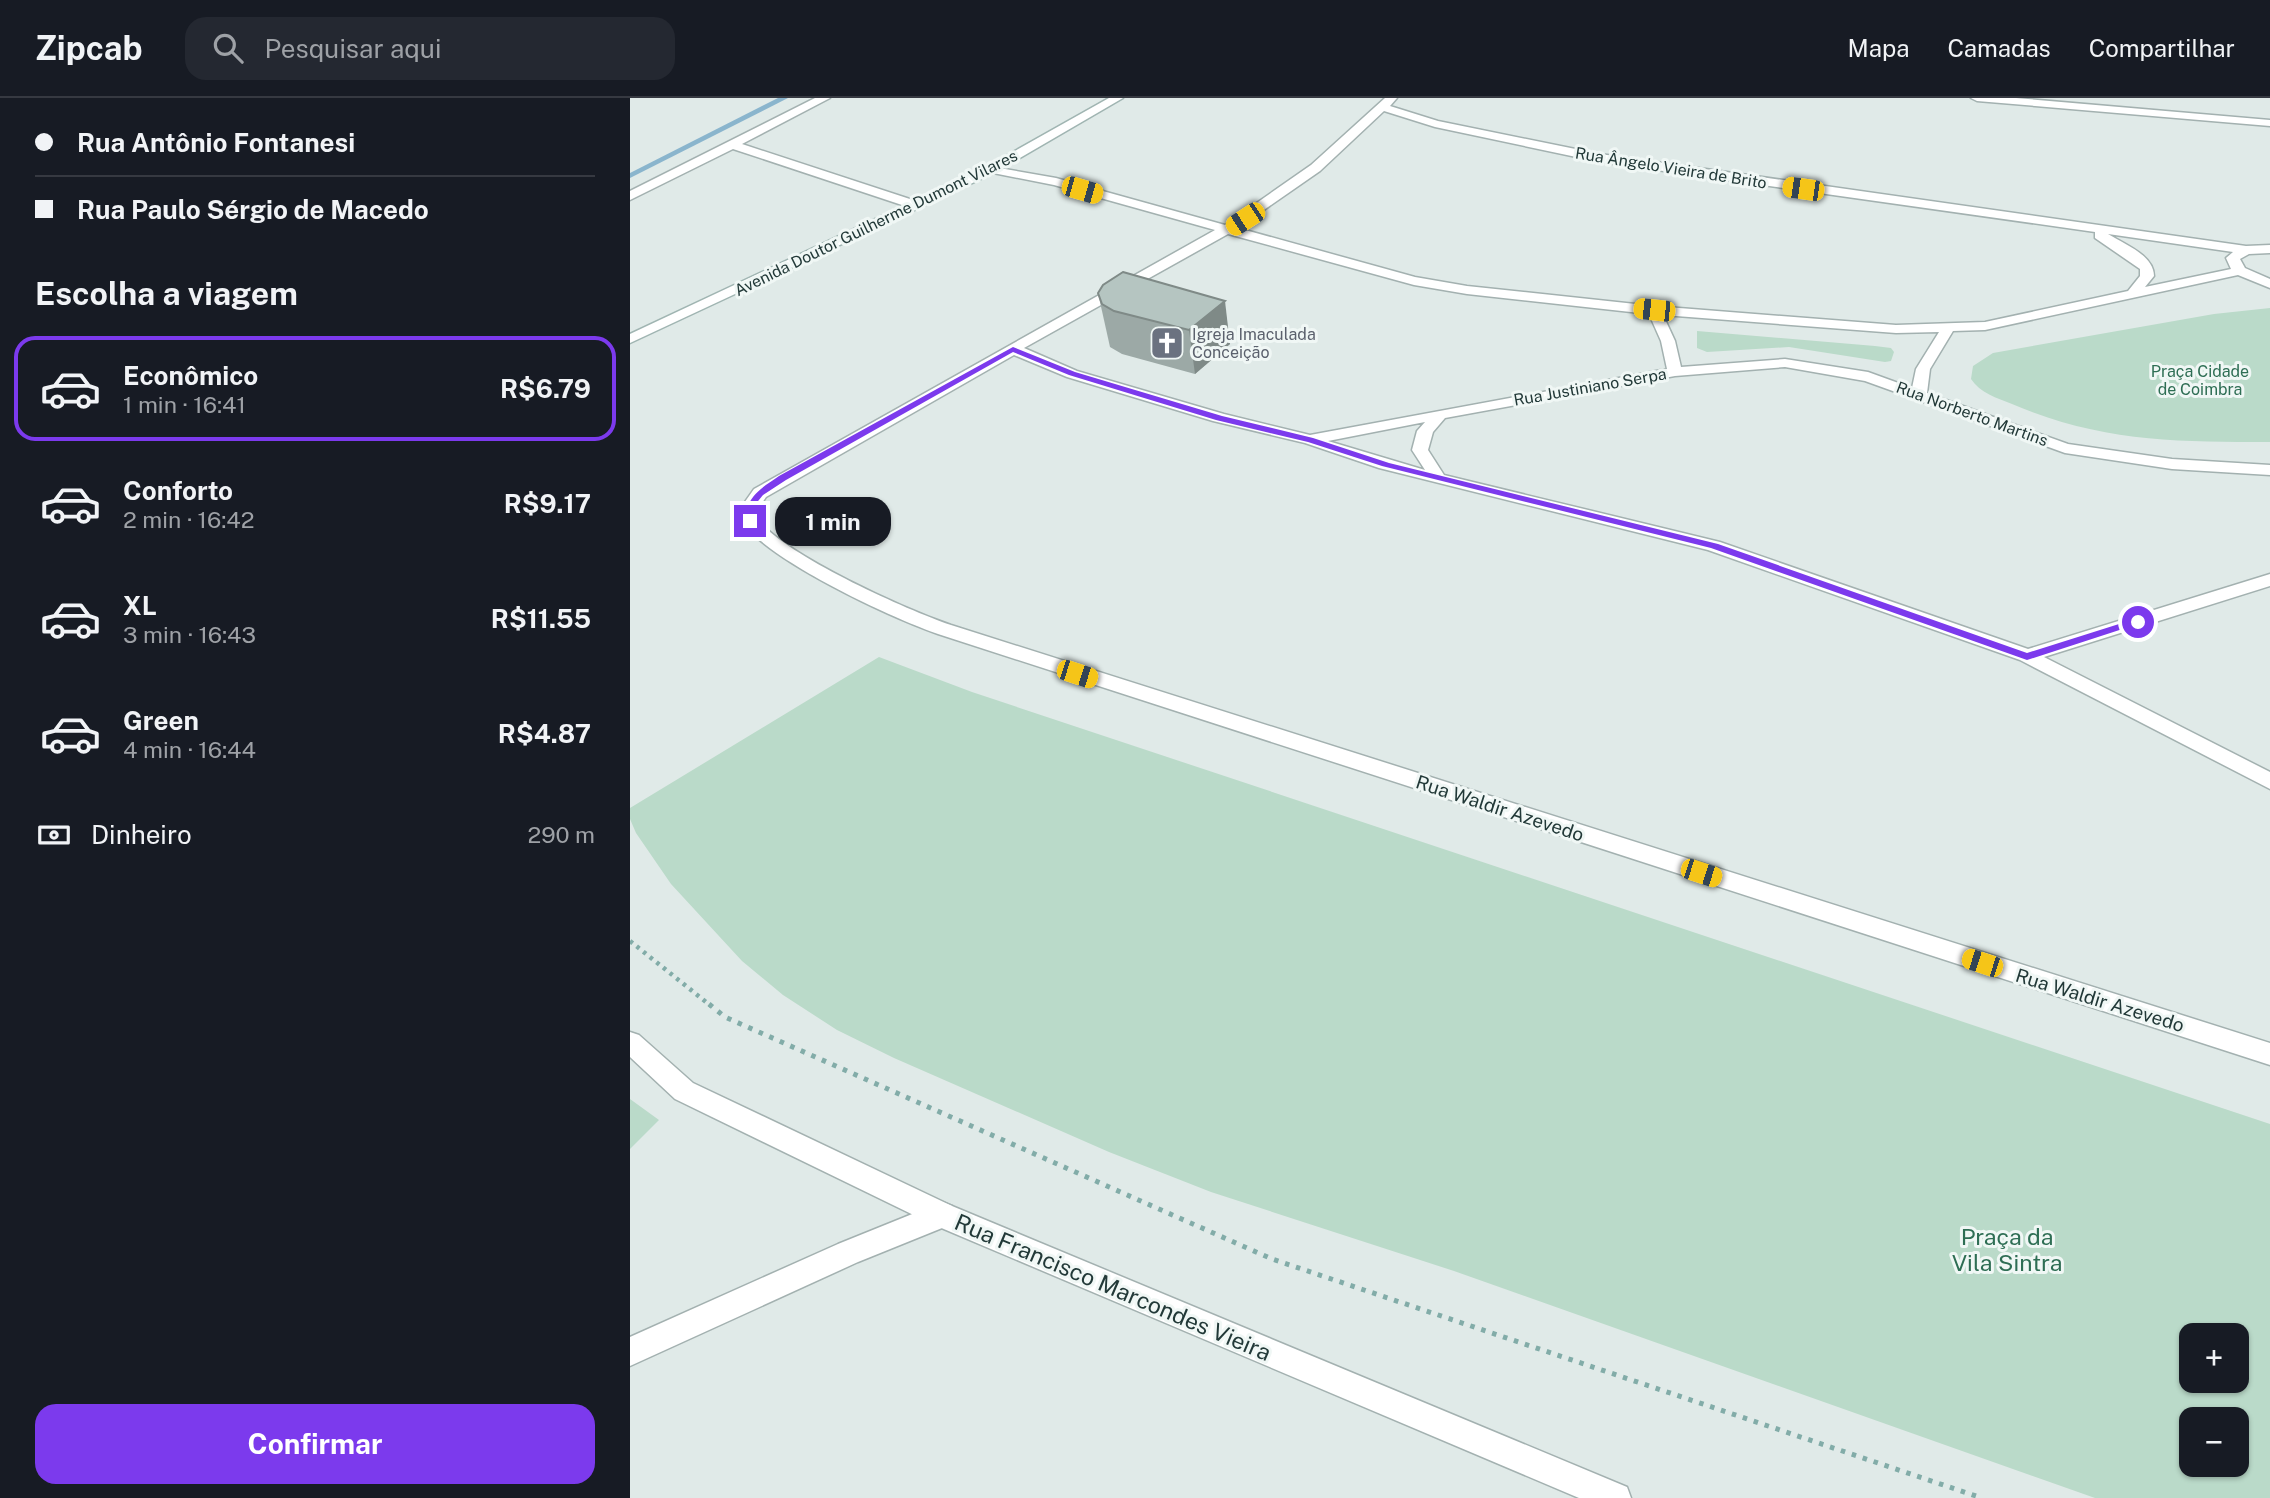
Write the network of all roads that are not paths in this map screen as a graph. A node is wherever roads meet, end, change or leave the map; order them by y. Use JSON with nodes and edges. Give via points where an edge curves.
{"nodes":[{"id":1,"x":824,"y":98,"type":"edge"},
{"id":2,"x":1117,"y":98,"type":"edge"},
{"id":3,"x":1977,"y":98,"type":"edge"},
{"id":4,"x":1386,"y":102,"type":"edge"},
{"id":5,"x":2270,"y":123,"type":"edge"},
{"id":6,"x":733,"y":145,"type":"junction"},
{"id":7,"x":992,"y":169,"type":"junction"},
{"id":8,"x":630,"y":197,"type":"edge"},
{"id":9,"x":915,"y":205,"type":"junction"},
{"id":10,"x":2089,"y":229,"type":"junction"},
{"id":11,"x":1227,"y":231,"type":"junction"},
{"id":12,"x":2270,"y":249,"type":"edge"},
{"id":13,"x":2246,"y":250,"type":"junction"},
{"id":14,"x":2239,"y":271,"type":"junction"},
{"id":15,"x":2270,"y":284,"type":"edge"},
{"id":16,"x":2133,"y":294,"type":"junction"},
{"id":17,"x":1654,"y":310,"type":"junction"},
{"id":18,"x":1947,"y":330,"type":"junction"},
{"id":19,"x":630,"y":339,"type":"edge"},
{"id":20,"x":1013,"y":349,"type":"junction"},
{"id":21,"x":1675,"y":372,"type":"junction"},
{"id":22,"x":1919,"y":394,"type":"junction"},
{"id":23,"x":1440,"y":414,"type":"junction"},
{"id":24,"x":1310,"y":440,"type":"junction"},
{"id":25,"x":2270,"y":470,"type":"edge"},
{"id":26,"x":1438,"y":478,"type":"junction"},
{"id":27,"x":2270,"y":580,"type":"edge"},
{"id":28,"x":2027,"y":656,"type":"junction"},
{"id":29,"x":2270,"y":781,"type":"edge"},
{"id":30,"x":630,"y":1042,"type":"edge"},
{"id":31,"x":2270,"y":1054,"type":"edge"},
{"id":32,"x":942,"y":1215,"type":"junction"},
{"id":33,"x":630,"y":1352,"type":"edge"},
{"id":34,"x":1616,"y":1498,"type":"edge"}],
"edges":[{"from":1,"to":6,"type":"street"},
{"from":2,"to":7,"type":"street","name":"Avenida Doutor Guilherme Dumont Vilares"},
{"from":3,"to":5,"type":"street"},
{"from":4,"to":10,"type":"street","name":"Rua Ângelo Vieira de Brito","via":[[1435,124],[1600,158]]},
{"from":4,"to":11,"type":"street","via":[[1299,184]]},
{"from":6,"to":8,"type":"street"},
{"from":6,"to":9,"type":"street"},
{"from":7,"to":9,"type":"street","name":"Avenida Doutor Guilherme Dumont Vilares"},
{"from":7,"to":11,"type":"street","via":[[1056,182]]},
{"from":9,"to":19,"type":"street","name":"Avenida Doutor Guilherme Dumont Vilares"},
{"from":10,"to":13,"type":"street","name":"Rua Ângelo Vieira de Brito"},
{"from":10,"to":16,"type":"street","name":"Rua Ângelo Vieira de Brito","via":[[2147,268],[2147,276]]},
{"from":11,"to":17,"type":"street","via":[[1414,281]]},
{"from":11,"to":20,"type":"street"},
{"from":12,"to":13,"type":"street","name":"Rua Ângelo Vieira de Brito"},
{"from":13,"to":14,"type":"street","via":[[2233,258]]},
{"from":14,"to":15,"type":"street"},
{"from":14,"to":16,"type":"street"},
{"from":16,"to":18,"type":"street","via":[[1984,327]]},
{"from":17,"to":18,"type":"street"},
{"from":17,"to":21,"type":"street","name":"Rua Justiniano Serpa"},
{"from":18,"to":22,"type":"street","via":[[1923,369]]},
{"from":20,"to":24,"type":"street","via":[[1099,382]]},
{"from":20,"to":31,"type":"street","name":"Rua Waldir Azevedo","via":[[760,493],[750,505],[754,528],[895,610],[1012,653]]},
{"from":21,"to":22,"type":"street","name":"Rua Norberto Martins","via":[[1785,363],[1868,376]]},
{"from":21,"to":23,"type":"street","name":"Rua Justiniano Serpa"},
{"from":22,"to":25,"type":"street","name":"Rua Norberto Martins","via":[[2065,448],[2172,464]]},
{"from":23,"to":24,"type":"street","name":"Rua Justiniano Serpa"},
{"from":23,"to":26,"type":"street","via":[[1426,431],[1420,450]]},
{"from":24,"to":26,"type":"street"},
{"from":26,"to":28,"type":"street","via":[[1714,546]]},
{"from":27,"to":28,"type":"street"},
{"from":28,"to":29,"type":"street"},
{"from":30,"to":32,"type":"street","name":"Rua Francisco Marcondes Vieira","via":[[684,1091]]},
{"from":32,"to":33,"type":"street"},
{"from":32,"to":34,"type":"street","name":"Rua Francisco Marcondes Vieira"}]}
